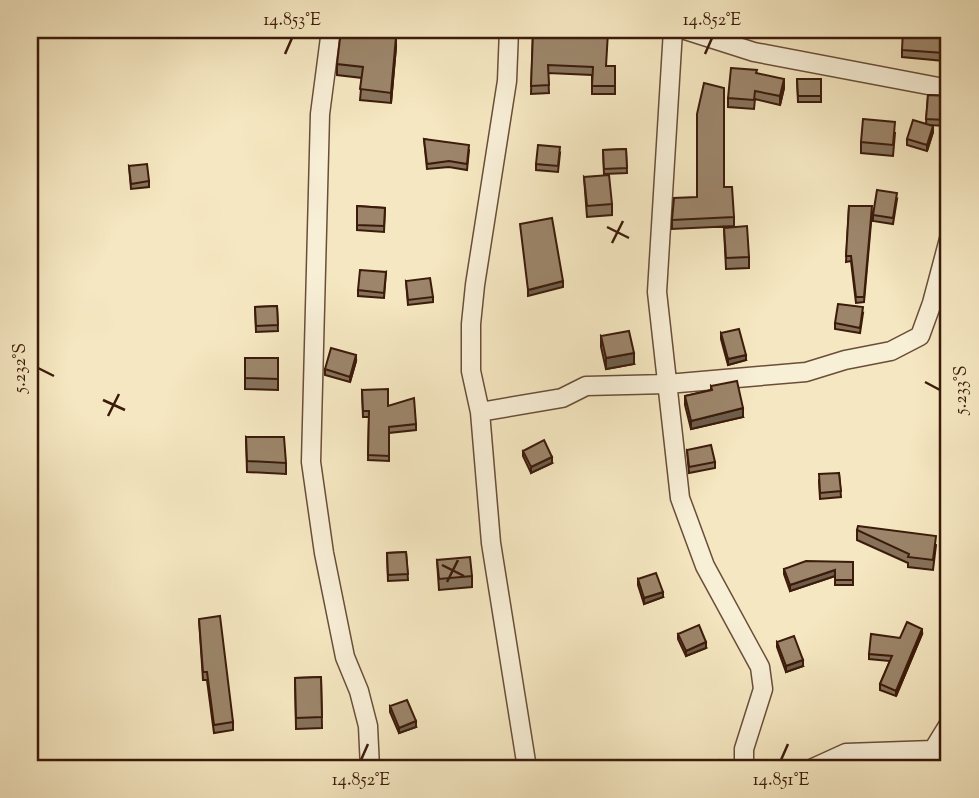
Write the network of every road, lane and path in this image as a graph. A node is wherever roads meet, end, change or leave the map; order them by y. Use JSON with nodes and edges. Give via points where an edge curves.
{"nodes":[{"id":1,"x":331,"y":30,"type":"edge"},
{"id":2,"x":509,"y":30,"type":"edge"},
{"id":3,"x":673,"y":30,"type":"edge"},
{"id":4,"x":685,"y":30,"type":"edge"},
{"id":5,"x":949,"y":89,"type":"edge"},
{"id":6,"x":949,"y":239,"type":"edge"},
{"id":7,"x":667,"y":384,"type":"junction"},
{"id":8,"x":480,"y":412,"type":"junction"},
{"id":9,"x":949,"y":724,"type":"edge"},
{"id":10,"x":941,"y":753,"type":"edge"},
{"id":11,"x":370,"y":768,"type":"edge"},
{"id":12,"x":527,"y":768,"type":"edge"},
{"id":13,"x":744,"y":768,"type":"edge"},
{"id":14,"x":813,"y":768,"type":"edge"}],
"edges":[{"from":1,"to":11,"type":"street","via":[[320,114],[311,462],[345,657],[368,726]]},
{"from":2,"to":8,"type":"street","via":[[507,81],[471,324],[471,371]]},
{"from":3,"to":7,"type":"street","via":[[657,292]]},
{"from":4,"to":5,"type":"street","via":[[754,52]]},
{"from":6,"to":7,"type":"street","via":[[920,336],[910,343],[806,372]]},
{"from":7,"to":8,"type":"street","via":[[586,386],[562,398]]},
{"from":7,"to":13,"type":"street","via":[[680,498],[705,566],[760,667],[763,689],[744,749]]},
{"from":8,"to":12,"type":"street","via":[[491,542]]},
{"from":9,"to":10,"type":"street"},
{"from":10,"to":14,"type":"street","via":[[846,753]]}]}
